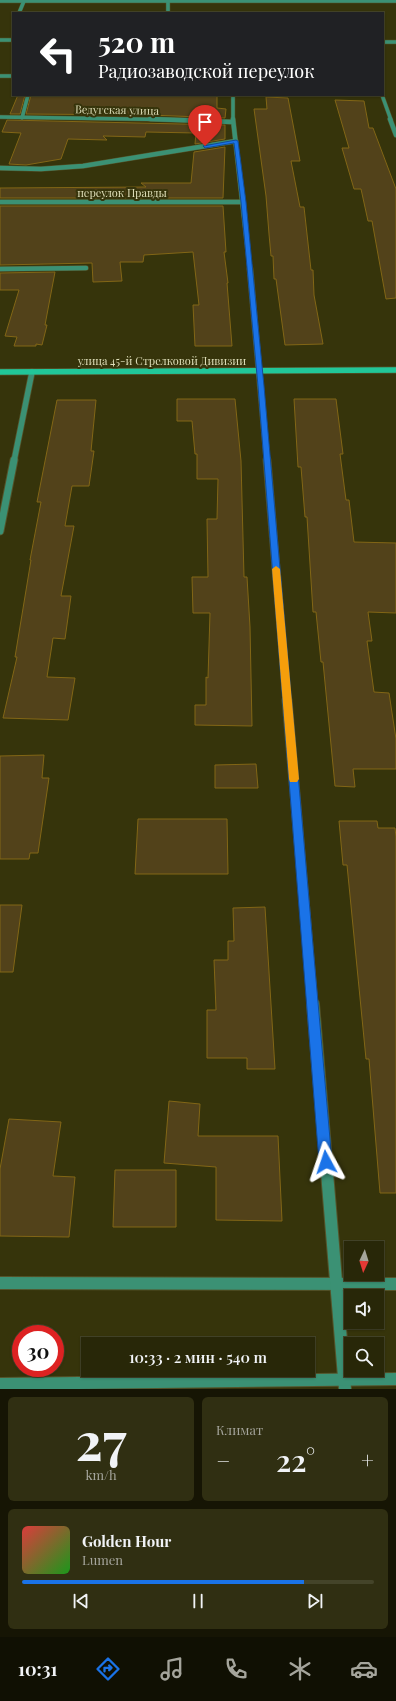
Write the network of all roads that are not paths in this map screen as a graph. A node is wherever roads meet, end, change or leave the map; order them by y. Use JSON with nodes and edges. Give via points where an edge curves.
{"nodes":[{"id":1,"x":168,"y":1,"type":"junction"},
{"id":2,"x":396,"y":1,"type":"edge"},
{"id":3,"x":0,"y":2,"type":"edge"},
{"id":4,"x":24,"y":2,"type":"junction"},
{"id":5,"x":19,"y":12,"type":"edge"},
{"id":6,"x":168,"y":12,"type":"edge"},
{"id":7,"x":0,"y":40,"type":"edge"},
{"id":8,"x":12,"y":40,"type":"edge"},
{"id":9,"x":384,"y":42,"type":"edge"},
{"id":10,"x":396,"y":42,"type":"edge"},
{"id":11,"x":0,"y":76,"type":"edge"},
{"id":12,"x":12,"y":76,"type":"edge"},
{"id":13,"x":28,"y":96,"type":"edge"},
{"id":14,"x":233,"y":96,"type":"edge"},
{"id":15,"x":382,"y":96,"type":"edge"},
{"id":16,"x":0,"y":117,"type":"edge"},
{"id":17,"x":22,"y":118,"type":"junction"},
{"id":18,"x":233,"y":122,"type":"junction"},
{"id":19,"x":396,"y":135,"type":"edge"},
{"id":20,"x":236,"y":141,"type":"junction"},
{"id":21,"x":0,"y":168,"type":"edge"},
{"id":22,"x":0,"y":202,"type":"edge"},
{"id":23,"x":243,"y":202,"type":"junction"},
{"id":24,"x":86,"y":268,"type":"dead end"},
{"id":25,"x":0,"y":269,"type":"edge"},
{"id":26,"x":396,"y":370,"type":"edge"},
{"id":27,"x":260,"y":371,"type":"junction"},
{"id":28,"x":0,"y":372,"type":"edge"},
{"id":29,"x":32,"y":372,"type":"junction"},
{"id":30,"x":0,"y":531,"type":"edge"},
{"id":31,"x":0,"y":1283,"type":"edge"},
{"id":32,"x":336,"y":1284,"type":"junction"},
{"id":33,"x":396,"y":1284,"type":"edge"},
{"id":34,"x":396,"y":1379,"type":"edge"},
{"id":35,"x":0,"y":1384,"type":"edge"},
{"id":36,"x":345,"y":1384,"type":"edge"}],
"edges":[{"from":1,"to":2,"type":"street"},
{"from":1,"to":4,"type":"street"},
{"from":1,"to":6,"type":"street"},
{"from":3,"to":4,"type":"street"},
{"from":4,"to":5,"type":"street"},
{"from":7,"to":8,"type":"street"},
{"from":9,"to":10,"type":"street"},
{"from":11,"to":12,"type":"street"},
{"from":13,"to":17,"type":"street"},
{"from":14,"to":18,"type":"street"},
{"from":15,"to":19,"type":"street"},
{"from":16,"to":17,"type":"street","name":"Ведугская улица"},
{"from":17,"to":18,"type":"street","name":"Ведугская улица","via":[[183,119]]},
{"from":18,"to":20,"type":"street"},
{"from":20,"to":21,"type":"street","via":[[83,166]]},
{"from":20,"to":23,"type":"street"},
{"from":22,"to":23,"type":"street","name":"переулок Правды"},
{"from":23,"to":27,"type":"street"},
{"from":24,"to":25,"type":"street"},
{"from":26,"to":27,"type":"main road","name":"улица 45-й Стрелковой Дивизии"},
{"from":27,"to":29,"type":"main road","name":"улица 45-й Стрелковой Дивизии"},
{"from":27,"to":32,"type":"street"},
{"from":28,"to":29,"type":"main road","name":"улица 45-й Стрелковой Дивизии"},
{"from":29,"to":30,"type":"street"},
{"from":31,"to":32,"type":"street"},
{"from":32,"to":33,"type":"street"},
{"from":32,"to":36,"type":"street"},
{"from":34,"to":36,"type":"street"},
{"from":35,"to":36,"type":"street"}]}
